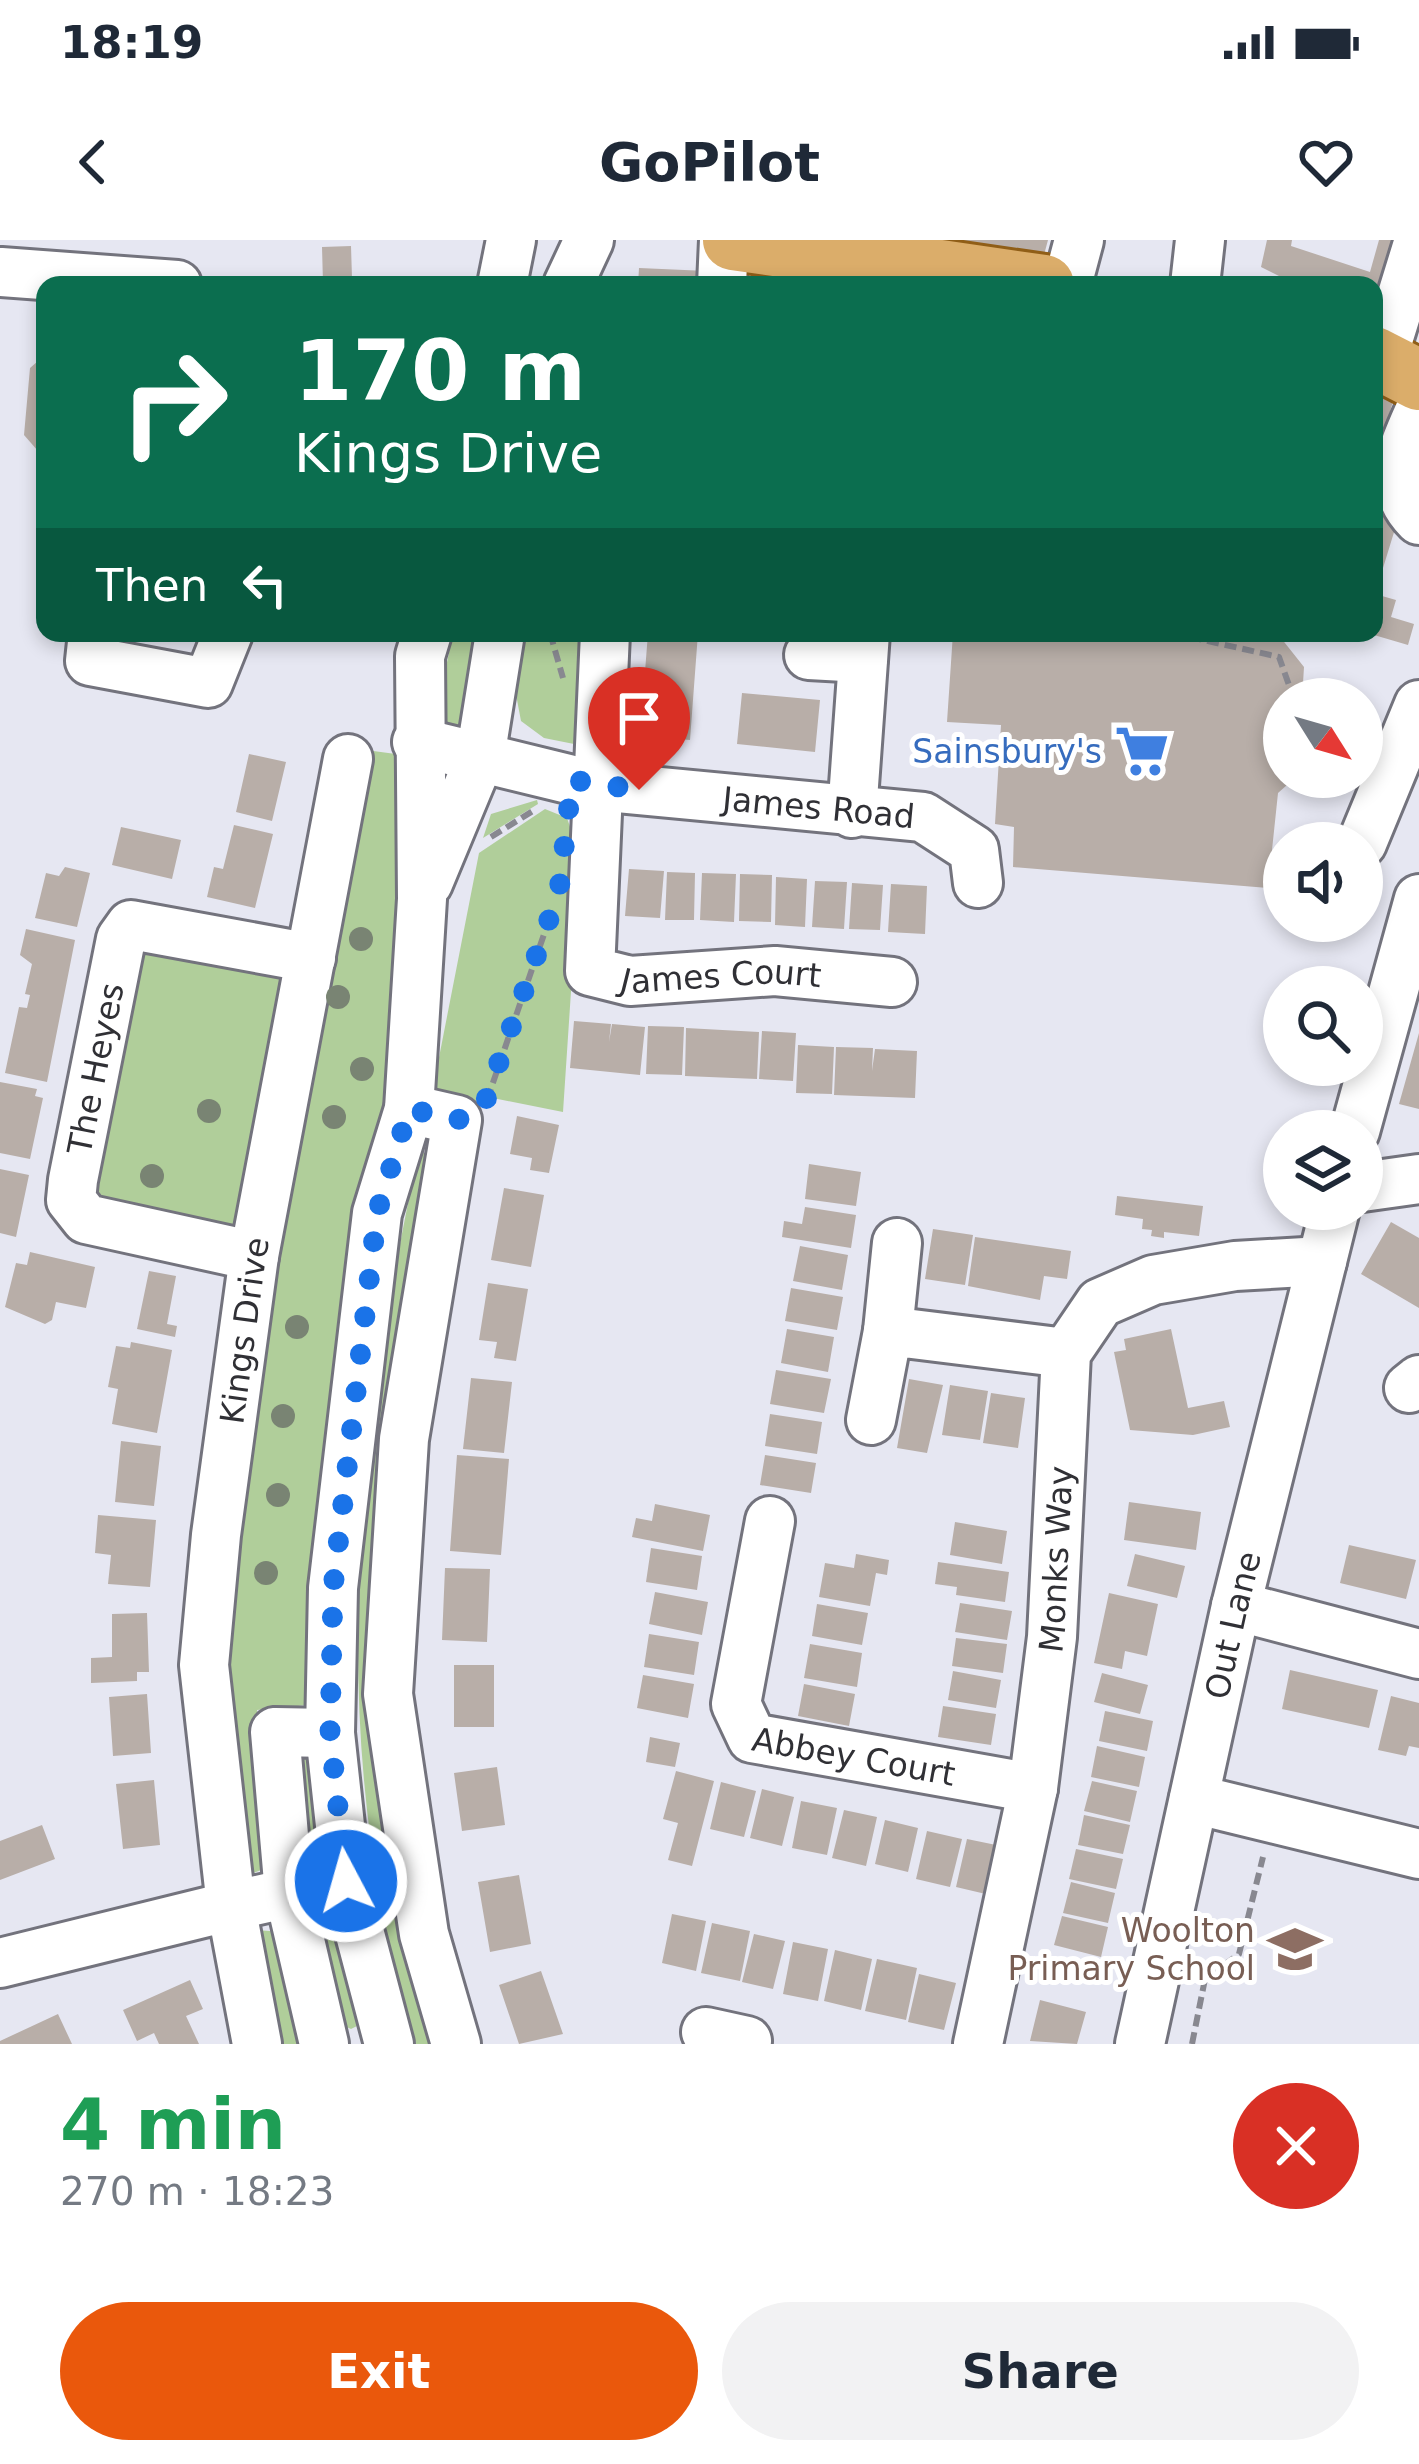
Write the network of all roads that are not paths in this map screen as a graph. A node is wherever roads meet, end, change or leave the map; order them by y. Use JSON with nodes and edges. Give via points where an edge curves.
{"nodes":[{"id":1,"x":182,"y":240,"type":"edge"},
{"id":2,"x":511,"y":240,"type":"edge"},
{"id":3,"x":589,"y":240,"type":"edge"},
{"id":4,"x":729,"y":240,"type":"edge"},
{"id":5,"x":1079,"y":240,"type":"edge"},
{"id":6,"x":1200,"y":240,"type":"edge"},
{"id":7,"x":1419,"y":240,"type":"edge"},
{"id":8,"x":1,"y":272,"type":"edge"},
{"id":9,"x":56,"y":276,"type":"edge"},
{"id":10,"x":180,"y":276,"type":"edge"},
{"id":11,"x":504,"y":276,"type":"edge"},
{"id":12,"x":572,"y":276,"type":"edge"},
{"id":13,"x":723,"y":276,"type":"edge"},
{"id":14,"x":981,"y":276,"type":"edge"},
{"id":15,"x":1069,"y":276,"type":"edge"},
{"id":16,"x":1196,"y":276,"type":"edge"},
{"id":17,"x":1392,"y":366,"type":"edge"},
{"id":18,"x":1419,"y":412,"type":"edge"},
{"id":19,"x":1419,"y":520,"type":"edge"},
{"id":20,"x":92,"y":642,"type":"edge"},
{"id":21,"x":224,"y":642,"type":"edge"},
{"id":22,"x":424,"y":642,"type":"edge"},
{"id":23,"x":499,"y":642,"type":"edge"},
{"id":24,"x":605,"y":642,"type":"edge"},
{"id":25,"x":864,"y":645,"type":"edge"},
{"id":26,"x":809,"y":655,"type":"dead end"},
{"id":27,"x":1414,"y":717,"type":"edge"},
{"id":28,"x":417,"y":742,"type":"junction"},
{"id":29,"x":480,"y":758,"type":"junction"},
{"id":30,"x":348,"y":759,"type":"dead end"},
{"id":31,"x":597,"y":786,"type":"junction"},
{"id":32,"x":852,"y":813,"type":"junction"},
{"id":33,"x":1371,"y":822,"type":"edge"},
{"id":34,"x":978,"y":883,"type":"dead end"},
{"id":35,"x":422,"y":899,"type":"junction"},
{"id":36,"x":1419,"y":899,"type":"edge"},
{"id":37,"x":311,"y":958,"type":"junction"},
{"id":38,"x":892,"y":982,"type":"dead end"},
{"id":39,"x":409,"y":1109,"type":"junction"},
{"id":40,"x":1361,"y":1110,"type":"edge"},
{"id":41,"x":1419,"y":1179,"type":"edge"},
{"id":42,"x":1383,"y":1184,"type":"edge"},
{"id":43,"x":1330,"y":1230,"type":"edge"},
{"id":44,"x":897,"y":1244,"type":"dead end"},
{"id":45,"x":254,"y":1256,"type":"junction"},
{"id":46,"x":1322,"y":1261,"type":"junction"},
{"id":47,"x":888,"y":1331,"type":"junction"},
{"id":48,"x":1066,"y":1353,"type":"junction"},
{"id":49,"x":871,"y":1420,"type":"dead end"},
{"id":50,"x":770,"y":1521,"type":"dead end"},
{"id":51,"x":1236,"y":1606,"type":"junction"},
{"id":52,"x":1419,"y":1654,"type":"edge"},
{"id":53,"x":330,"y":1733,"type":"junction"},
{"id":54,"x":1033,"y":1788,"type":"junction"},
{"id":55,"x":1194,"y":1798,"type":"junction"},
{"id":56,"x":1419,"y":1854,"type":"edge"},
{"id":57,"x":289,"y":1893,"type":"junction"},
{"id":58,"x":231,"y":1906,"type":"junction"},
{"id":59,"x":0,"y":1963,"type":"edge"},
{"id":60,"x":380,"y":2041,"type":"edge"},
{"id":61,"x":257,"y":2044,"type":"edge"},
{"id":62,"x":324,"y":2044,"type":"edge"},
{"id":63,"x":456,"y":2044,"type":"edge"},
{"id":64,"x":978,"y":2044,"type":"edge"},
{"id":65,"x":1140,"y":2044,"type":"edge"}],
"edges":[{"from":1,"to":10,"type":"street"},
{"from":2,"to":11,"type":"street"},
{"from":3,"to":12,"type":"street"},
{"from":4,"to":13,"type":"street"},
{"from":4,"to":14,"type":"main road"},
{"from":5,"to":15,"type":"street"},
{"from":6,"to":16,"type":"street"},
{"from":7,"to":17,"type":"street"},
{"from":8,"to":9,"type":"street"},
{"from":18,"to":19,"type":"street","via":[[1396,482]]},
{"from":20,"to":21,"type":"street","via":[[90,661],[208,683]]},
{"from":22,"to":28,"type":"street"},
{"from":23,"to":29,"type":"street"},
{"from":24,"to":31,"type":"street"},
{"from":25,"to":26,"type":"street"},
{"from":25,"to":32,"type":"street"},
{"from":27,"to":33,"type":"street"},
{"from":28,"to":29,"type":"street","name":"James Road"},
{"from":28,"to":35,"type":"street"},
{"from":29,"to":31,"type":"street","name":"James Road"},
{"from":29,"to":35,"type":"street"},
{"from":30,"to":37,"type":"street","name":"Kings Drive"},
{"from":31,"to":32,"type":"street","name":"James Road"},
{"from":31,"to":38,"type":"street","name":"James Court","via":[[590,970],[630,981],[775,971]]},
{"from":32,"to":34,"type":"street","name":"James Road","via":[[923,818],[974,850]]},
{"from":35,"to":39,"type":"street"},
{"from":36,"to":40,"type":"street"},
{"from":37,"to":45,"type":"street","name":"Kings Drive"},
{"from":37,"to":45,"type":"street","name":"The Heyes","via":[[131,925],[121,940],[77,1159],[70,1200],[86,1220]]},
{"from":39,"to":53,"type":"street","via":[[377,1213],[333,1588]]},
{"from":39,"to":63,"type":"street","via":[[457,1120],[404,1439],[388,1694],[424,1934]]},
{"from":41,"to":42,"type":"street"},
{"from":43,"to":46,"type":"street","name":"Out Lane"},
{"from":44,"to":47,"type":"street"},
{"from":45,"to":58,"type":"street","name":"Kings Drive","via":[[204,1665]]},
{"from":46,"to":48,"type":"street","via":[[1153,1280],[1100,1303]]},
{"from":46,"to":51,"type":"street","name":"Out Lane"},
{"from":47,"to":48,"type":"street"},
{"from":47,"to":49,"type":"street"},
{"from":48,"to":54,"type":"street","name":"Monks Way","via":[[1052,1636]]},
{"from":50,"to":54,"type":"street","name":"Abbey Court","via":[[736,1704],[752,1738]]},
{"from":51,"to":52,"type":"street"},
{"from":51,"to":55,"type":"street","name":"Out Lane"},
{"from":53,"to":57,"type":"street","via":[[275,1732]]},
{"from":53,"to":60,"type":"street","via":[[346,1881]]},
{"from":54,"to":64,"type":"street","name":"Monks Way"},
{"from":55,"to":56,"type":"street"},
{"from":55,"to":65,"type":"street","name":"Out Lane"},
{"from":57,"to":58,"type":"street"},
{"from":57,"to":62,"type":"street"},
{"from":58,"to":59,"type":"street"},
{"from":58,"to":61,"type":"street","name":"Kings Drive"}]}
